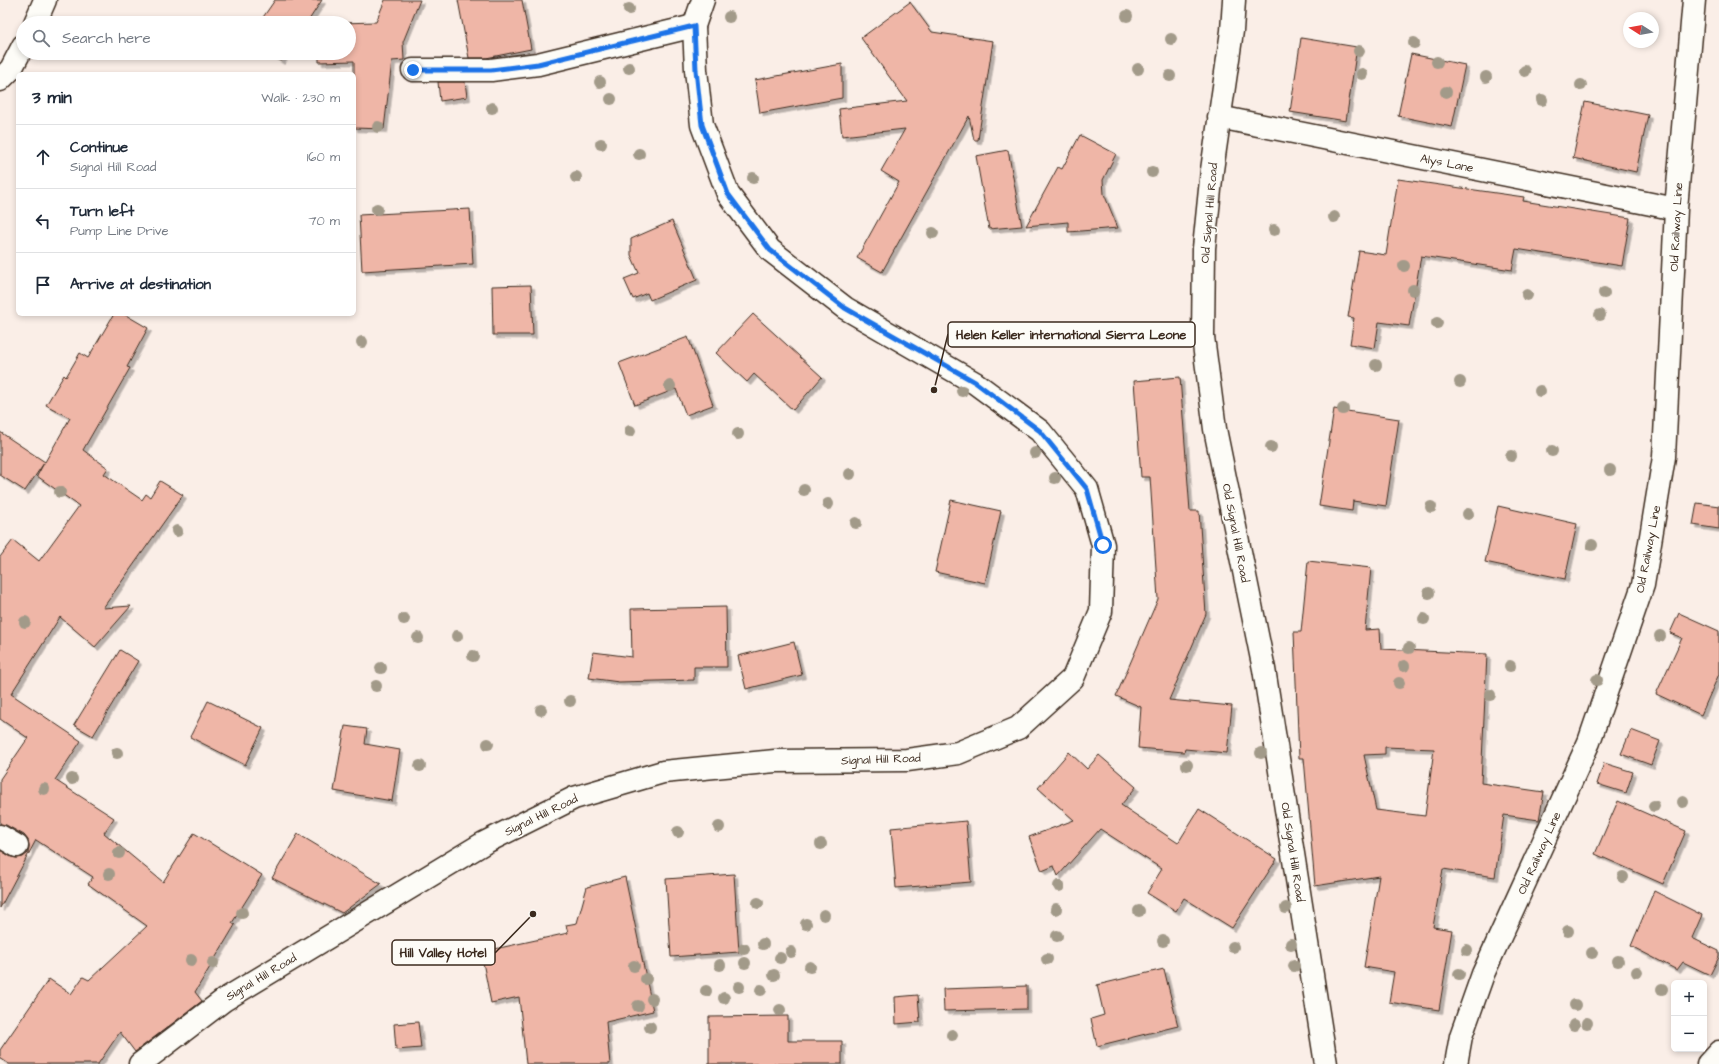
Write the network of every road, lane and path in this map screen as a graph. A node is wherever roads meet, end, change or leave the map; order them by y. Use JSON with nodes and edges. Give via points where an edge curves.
{"nodes":[{"id":1,"x":46,"y":0,"type":"edge"},
{"id":2,"x":703,"y":0,"type":"edge"},
{"id":3,"x":1234,"y":0,"type":"edge"},
{"id":4,"x":1694,"y":0,"type":"edge"},
{"id":5,"x":38,"y":16,"type":"edge"},
{"id":6,"x":694,"y":26,"type":"junction"},
{"id":7,"x":16,"y":59,"type":"edge"},
{"id":8,"x":413,"y":70,"type":"dead end"},
{"id":9,"x":0,"y":80,"type":"edge"},
{"id":10,"x":1219,"y":118,"type":"junction"},
{"id":11,"x":1676,"y":209,"type":"junction"},
{"id":12,"x":1719,"y":1052,"type":"edge"},
{"id":13,"x":140,"y":1064,"type":"edge"},
{"id":14,"x":1326,"y":1064,"type":"edge"},
{"id":15,"x":1456,"y":1064,"type":"edge"},
{"id":16,"x":1708,"y":1064,"type":"edge"}],
"edges":[{"from":1,"to":5,"type":"street"},
{"from":2,"to":6,"type":"street","name":"Signal Hill Road"},
{"from":3,"to":10,"type":"street","name":"Old Signal Hill Road"},
{"from":4,"to":11,"type":"street","name":"Old Railway Line"},
{"from":6,"to":8,"type":"street","via":[[538,64],[491,70]]},
{"from":6,"to":13,"type":"street","name":"Signal Hill Road","via":[[702,125],[728,194],[770,250],[845,308],[975,382],[1040,431],[1087,489],[1103,545],[1101,611],[1074,678],[1018,728],[958,753],[906,760],[775,761],[663,772],[574,798],[484,843],[231,996]]},
{"from":7,"to":9,"type":"street"},
{"from":10,"to":11,"type":"street","name":"Alys Lane"},
{"from":10,"to":14,"type":"street","name":"Old Signal Hill Road","via":[[1204,248],[1203,337],[1215,429],[1264,669]]},
{"from":11,"to":15,"type":"street","name":"Old Railway Line","via":[[1664,457],[1643,585],[1589,742],[1483,974],[1461,1036]]},
{"from":12,"to":16,"type":"street"}]}
